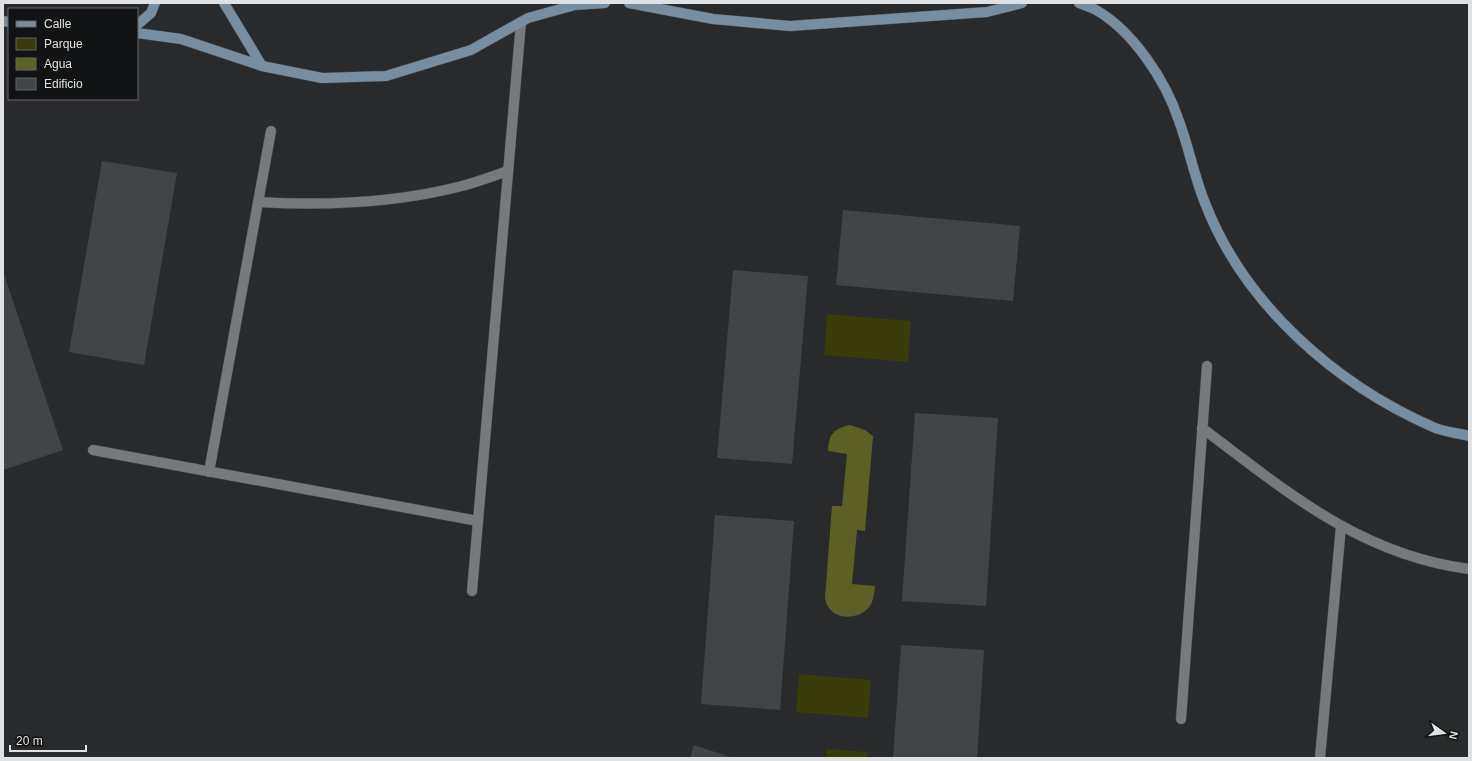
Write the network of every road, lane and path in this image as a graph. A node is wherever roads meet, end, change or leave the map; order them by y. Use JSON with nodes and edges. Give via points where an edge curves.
{"nodes":[{"id":1,"x":155,"y":3,"type":"edge"},
{"id":2,"x":224,"y":3,"type":"edge"},
{"id":3,"x":605,"y":3,"type":"edge"},
{"id":4,"x":629,"y":3,"type":"edge"},
{"id":5,"x":1022,"y":3,"type":"edge"},
{"id":6,"x":1079,"y":3,"type":"edge"},
{"id":7,"x":521,"y":22,"type":"junction"},
{"id":8,"x":138,"y":24,"type":"edge"},
{"id":9,"x":138,"y":33,"type":"edge"},
{"id":10,"x":262,"y":66,"type":"junction"},
{"id":11,"x":271,"y":131,"type":"dead end"},
{"id":12,"x":508,"y":171,"type":"junction"},
{"id":13,"x":258,"y":202,"type":"junction"},
{"id":14,"x":1207,"y":366,"type":"dead end"},
{"id":15,"x":1202,"y":428,"type":"junction"},
{"id":16,"x":1469,"y":436,"type":"edge"},
{"id":17,"x":93,"y":450,"type":"dead end"},
{"id":18,"x":209,"y":472,"type":"junction"},
{"id":19,"x":478,"y":521,"type":"junction"},
{"id":20,"x":1341,"y":526,"type":"junction"},
{"id":21,"x":1469,"y":569,"type":"edge"},
{"id":22,"x":472,"y":591,"type":"dead end"},
{"id":23,"x":1181,"y":719,"type":"dead end"},
{"id":24,"x":1320,"y":758,"type":"edge"}],
"edges":[{"from":1,"to":8,"type":"street","via":[[150,13]]},
{"from":2,"to":10,"type":"street"},
{"from":3,"to":7,"type":"street","via":[[575,5]]},
{"from":4,"to":5,"type":"street","via":[[713,20],[790,26],[987,12]]},
{"from":6,"to":16,"type":"street","via":[[1096,9],[1127,34],[1158,75],[1179,120],[1205,204],[1234,261],[1268,306],[1308,349],[1375,397],[1435,428]]},
{"from":7,"to":10,"type":"street","via":[[471,50],[386,76],[322,78]]},
{"from":7,"to":12,"type":"street"},
{"from":9,"to":10,"type":"street","via":[[181,39]]},
{"from":11,"to":13,"type":"street"},
{"from":12,"to":13,"type":"street","via":[[462,186],[421,194],[348,203]]},
{"from":12,"to":19,"type":"street"},
{"from":13,"to":18,"type":"street"},
{"from":14,"to":15,"type":"street"},
{"from":15,"to":20,"type":"street","via":[[1304,505]]},
{"from":15,"to":23,"type":"street"},
{"from":17,"to":18,"type":"street"},
{"from":18,"to":19,"type":"street"},
{"from":19,"to":22,"type":"street"},
{"from":20,"to":21,"type":"street","via":[[1360,537],[1403,554]]},
{"from":20,"to":24,"type":"street"}]}
